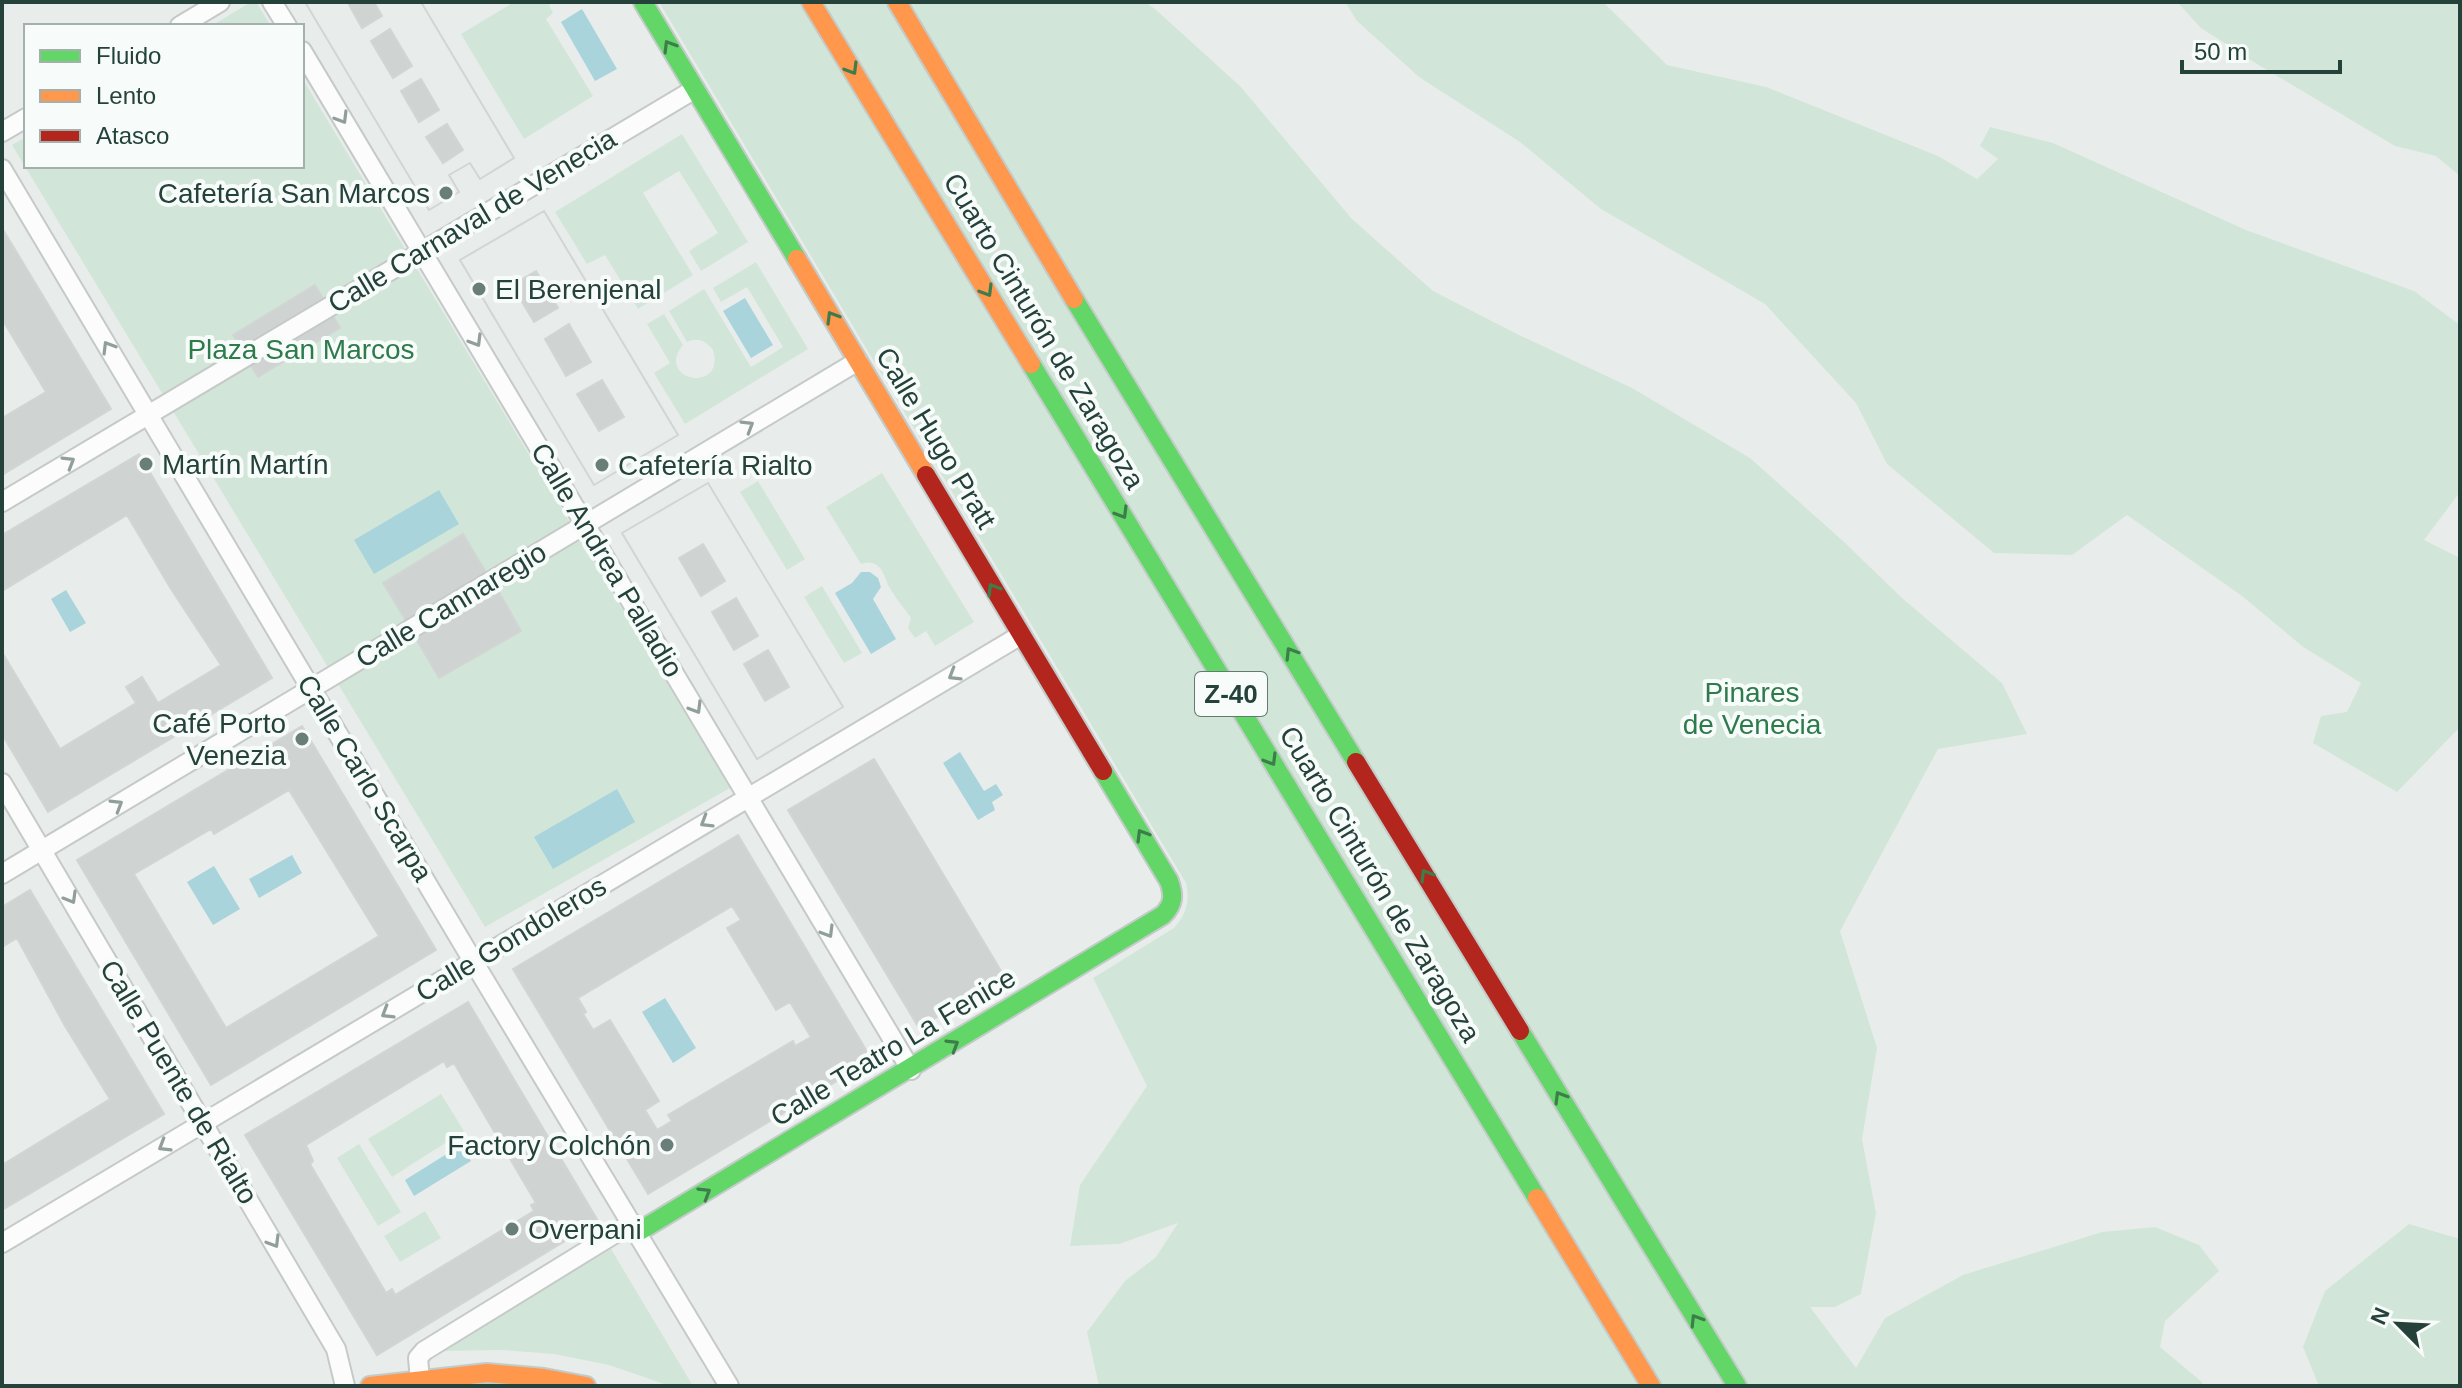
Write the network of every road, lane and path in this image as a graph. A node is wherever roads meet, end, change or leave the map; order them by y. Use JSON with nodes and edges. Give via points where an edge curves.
{"nodes":[{"id":1,"x":220,"y":2,"type":"edge"},
{"id":2,"x":272,"y":2,"type":"edge"},
{"id":3,"x":643,"y":2,"type":"edge"},
{"id":4,"x":811,"y":2,"type":"edge"},
{"id":5,"x":897,"y":2,"type":"edge"},
{"id":6,"x":183,"y":24,"type":"edge"},
{"id":7,"x":286,"y":24,"type":"edge"},
{"id":8,"x":304,"y":54,"type":"edge"},
{"id":9,"x":695,"y":89,"type":"junction"},
{"id":10,"x":24,"y":119,"type":"edge"},
{"id":11,"x":2,"y":132,"type":"edge"},
{"id":12,"x":2,"y":169,"type":"edge"},
{"id":13,"x":421,"y":250,"type":"junction"},
{"id":14,"x":858,"y":361,"type":"junction"},
{"id":15,"x":149,"y":414,"type":"junction"},
{"id":16,"x":2,"y":502,"type":"edge"},
{"id":17,"x":585,"y":524,"type":"junction"},
{"id":18,"x":1021,"y":635,"type":"junction"},
{"id":19,"x":313,"y":689,"type":"junction"},
{"id":20,"x":2,"y":783,"type":"edge"},
{"id":21,"x":748,"y":797,"type":"junction"},
{"id":22,"x":42,"y":850,"type":"junction"},
{"id":23,"x":2,"y":874,"type":"edge"},
{"id":24,"x":1172,"y":904,"type":"joint"},
{"id":25,"x":473,"y":961,"type":"junction"},
{"id":26,"x":911,"y":1070,"type":"junction"},
{"id":27,"x":203,"y":1124,"type":"junction"},
{"id":28,"x":635,"y":1228,"type":"junction"},
{"id":29,"x":2,"y":1243,"type":"edge"},
{"id":30,"x":420,"y":1380,"type":"junction"},
{"id":31,"x":345,"y":1386,"type":"edge"},
{"id":32,"x":370,"y":1386,"type":"edge"},
{"id":33,"x":586,"y":1386,"type":"edge"},
{"id":34,"x":729,"y":1386,"type":"edge"},
{"id":35,"x":1651,"y":1386,"type":"edge"},
{"id":36,"x":1737,"y":1386,"type":"edge"}],
"edges":[{"from":1,"to":6,"type":"street"},
{"from":2,"to":7,"type":"street"},
{"from":9,"to":3,"type":"main road","name":"Calle Hugo Pratt","one_way":true},
{"from":4,"to":35,"type":"main road","name":"Cuarto Cinturón de Zaragoza","number":"Z-40","one_way":true},
{"from":36,"to":5,"type":"main road","name":"Cuarto Cinturón de Zaragoza","number":"Z-40","one_way":true},
{"from":8,"to":13,"type":"street","name":"Calle Andrea Palladio","one_way":true},
{"from":9,"to":13,"type":"street","name":"Calle Carnaval de Venecia"},
{"from":14,"to":9,"type":"main road","name":"Calle Hugo Pratt","one_way":true},
{"from":10,"to":11,"type":"street"},
{"from":15,"to":12,"type":"street","name":"Calle Carlo Scarpa","one_way":true},
{"from":13,"to":15,"type":"street","name":"Calle Carnaval de Venecia"},
{"from":13,"to":17,"type":"street","name":"Calle Andrea Palladio","one_way":true},
{"from":17,"to":14,"type":"street","name":"Calle Cannaregio","one_way":true},
{"from":18,"to":14,"type":"main road","name":"Calle Hugo Pratt","one_way":true},
{"from":16,"to":15,"type":"street","name":"Calle Carnaval de Venecia","one_way":true},
{"from":15,"to":19,"type":"street","name":"Calle Carlo Scarpa"},
{"from":17,"to":19,"type":"street","name":"Calle Cannaregio"},
{"from":17,"to":21,"type":"street","name":"Calle Andrea Palladio","one_way":true},
{"from":18,"to":21,"type":"street","name":"Calle Gondoleros","one_way":true},
{"from":24,"to":18,"type":"main road","name":"Calle Hugo Pratt","one_way":true,"via":[[1173,888]]},
{"from":22,"to":19,"type":"street","name":"Calle Cannaregio","one_way":true},
{"from":19,"to":25,"type":"street","name":"Calle Carlo Scarpa"},
{"from":20,"to":22,"type":"street","name":"Calle Puente de Rialto"},
{"from":21,"to":25,"type":"street","name":"Calle Gondoleros","one_way":true},
{"from":21,"to":26,"type":"street","name":"Calle Andrea Palladio","one_way":true},
{"from":22,"to":23,"type":"street","name":"Calle Cannaregio"},
{"from":22,"to":27,"type":"street","name":"Calle Puente de Rialto","one_way":true},
{"from":26,"to":24,"type":"main road","name":"Calle Teatro La Fenice","one_way":true,"via":[[1157,920]]},
{"from":25,"to":27,"type":"street","name":"Calle Gondoleros","one_way":true},
{"from":25,"to":28,"type":"street","name":"Calle Carlo Scarpa"},
{"from":28,"to":26,"type":"main road","name":"Calle Teatro La Fenice","one_way":true},
{"from":27,"to":29,"type":"street","name":"Calle Gondoleros","one_way":true},
{"from":27,"to":31,"type":"street","name":"Calle Puente de Rialto","one_way":true,"via":[[336,1349]]},
{"from":28,"to":30,"type":"street","name":"Calle Teatro La Fenice","via":[[424,1351],[418,1358]]},
{"from":28,"to":34,"type":"street","name":"Calle Carlo Scarpa"},
{"from":30,"to":32,"type":"main road"},
{"from":30,"to":33,"type":"main road","via":[[487,1373]]}]}
